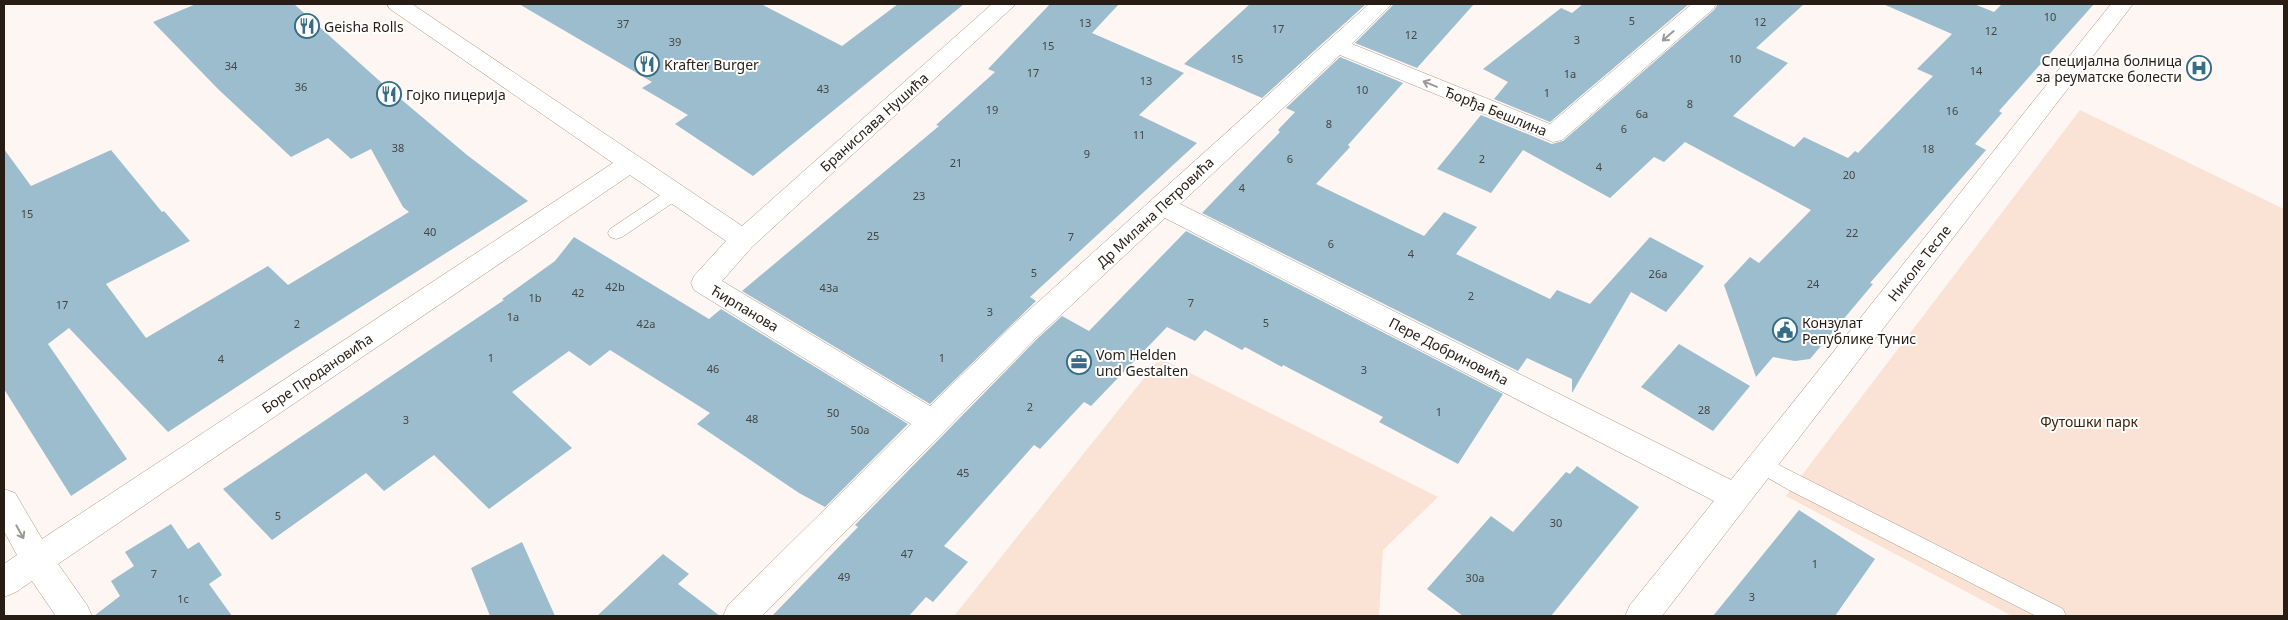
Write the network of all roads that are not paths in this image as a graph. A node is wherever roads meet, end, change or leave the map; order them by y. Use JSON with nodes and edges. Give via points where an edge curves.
{"nodes":[{"id":1,"x":398,"y":4,"type":"edge"},
{"id":2,"x":1005,"y":4,"type":"edge"},
{"id":3,"x":1381,"y":4,"type":"edge"},
{"id":4,"x":1705,"y":4,"type":"edge"},
{"id":5,"x":2122,"y":4,"type":"edge"},
{"id":6,"x":1338,"y":46,"type":"junction"},
{"id":7,"x":629,"y":164,"type":"junction"},
{"id":8,"x":674,"y":194,"type":"junction"},
{"id":9,"x":1161,"y":205,"type":"junction"},
{"id":10,"x":616,"y":233,"type":"dead end"},
{"id":11,"x":743,"y":240,"type":"junction"},
{"id":12,"x":932,"y":422,"type":"junction"},
{"id":13,"x":1762,"y":464,"type":"junction"},
{"id":14,"x":1736,"y":497,"type":"junction"},
{"id":15,"x":4,"y":502,"type":"edge"},
{"id":16,"x":36,"y":561,"type":"junction"},
{"id":17,"x":4,"y":582,"type":"edge"},
{"id":18,"x":75,"y":616,"type":"edge"},
{"id":19,"x":740,"y":616,"type":"edge"},
{"id":20,"x":1642,"y":616,"type":"edge"},
{"id":21,"x":2056,"y":616,"type":"edge"}],
"edges":[{"from":1,"to":7,"type":"street"},
{"from":2,"to":11,"type":"street","name":"Бранислава Нушића"},
{"from":3,"to":6,"type":"street","name":"Др Милана Петровића"},
{"from":4,"to":6,"type":"street","name":"Ђорђа Бешлина","one_way":true,"via":[[1553,134]]},
{"from":5,"to":13,"type":"street","name":"Николе Тесле"},
{"from":6,"to":9,"type":"street","name":"Др Милана Петровића"},
{"from":7,"to":8,"type":"street"},
{"from":7,"to":16,"type":"street","name":"Боре Продановића"},
{"from":8,"to":10,"type":"lane"},
{"from":8,"to":11,"type":"street"},
{"from":9,"to":12,"type":"street","name":"Др Милана Петровића"},
{"from":9,"to":14,"type":"street","name":"Пере Добриновића"},
{"from":11,"to":12,"type":"street","name":"Ћирпанова","via":[[704,283]]},
{"from":12,"to":19,"type":"street"},
{"from":13,"to":14,"type":"street","name":"Николе Тесле"},
{"from":13,"to":21,"type":"lane"},
{"from":14,"to":20,"type":"street","name":"Николе Тесле"},
{"from":15,"to":16,"type":"street","one_way":true},
{"from":16,"to":17,"type":"street","name":"Боре Продановића"},
{"from":16,"to":18,"type":"street"}]}
